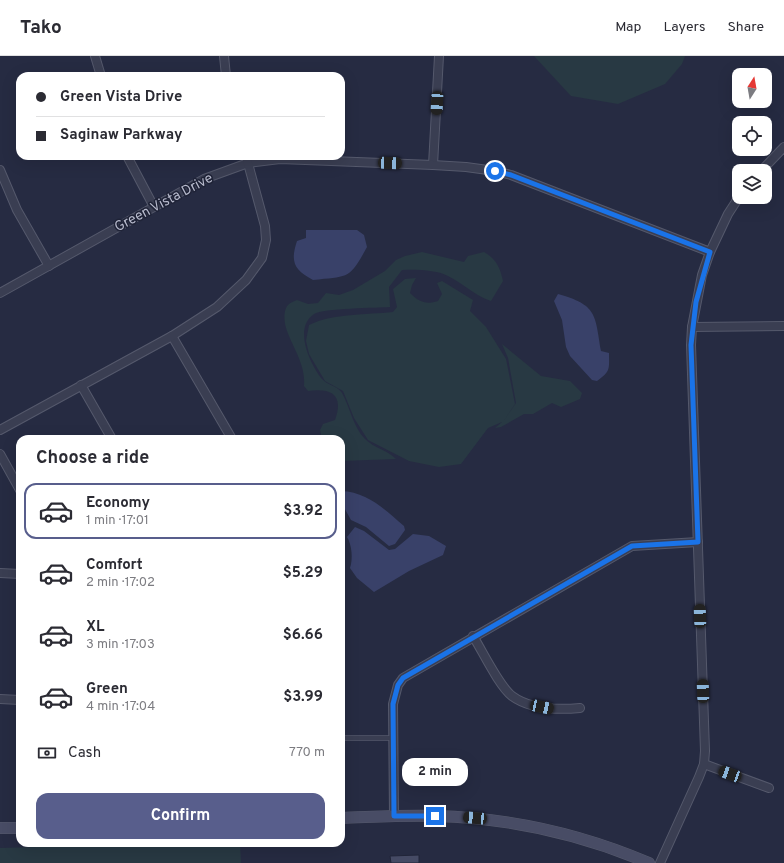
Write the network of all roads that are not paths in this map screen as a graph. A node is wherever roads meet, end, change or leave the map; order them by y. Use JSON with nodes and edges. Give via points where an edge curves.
{"nodes":[{"id":1,"x":95,"y":56,"type":"edge"},
{"id":2,"x":224,"y":56,"type":"edge"},
{"id":3,"x":439,"y":56,"type":"edge"},
{"id":4,"x":100,"y":72,"type":"edge"},
{"id":5,"x":226,"y":72,"type":"edge"},
{"id":6,"x":784,"y":147,"type":"edge"},
{"id":7,"x":129,"y":160,"type":"edge"},
{"id":8,"x":247,"y":160,"type":"edge"},
{"id":9,"x":306,"y":160,"type":"edge"},
{"id":10,"x":768,"y":164,"type":"edge"},
{"id":11,"x":433,"y":165,"type":"junction"},
{"id":12,"x":0,"y":170,"type":"edge"},
{"id":13,"x":734,"y":204,"type":"edge"},
{"id":14,"x":154,"y":207,"type":"junction"},
{"id":15,"x":710,"y":252,"type":"junction"},
{"id":16,"x":49,"y":266,"type":"junction"},
{"id":17,"x":0,"y":292,"type":"edge"},
{"id":18,"x":784,"y":326,"type":"edge"},
{"id":19,"x":692,"y":327,"type":"junction"},
{"id":20,"x":172,"y":336,"type":"junction"},
{"id":21,"x":81,"y":385,"type":"junction"},
{"id":22,"x":0,"y":430,"type":"edge"},
{"id":23,"x":110,"y":435,"type":"edge"},
{"id":24,"x":230,"y":435,"type":"edge"},
{"id":25,"x":0,"y":454,"type":"edge"},
{"id":26,"x":16,"y":483,"type":"edge"},
{"id":27,"x":698,"y":542,"type":"junction"},
{"id":28,"x":0,"y":574,"type":"edge"},
{"id":29,"x":16,"y":574,"type":"edge"},
{"id":30,"x":473,"y":636,"type":"junction"},
{"id":31,"x":0,"y":699,"type":"edge"},
{"id":32,"x":16,"y":700,"type":"edge"},
{"id":33,"x":580,"y":708,"type":"dead end"},
{"id":34,"x":345,"y":738,"type":"edge"},
{"id":35,"x":393,"y":738,"type":"junction"},
{"id":36,"x":704,"y":764,"type":"junction"},
{"id":37,"x":768,"y":788,"type":"dead end"},
{"id":38,"x":394,"y":816,"type":"junction"},
{"id":39,"x":345,"y":818,"type":"edge"},
{"id":40,"x":0,"y":828,"type":"edge"},
{"id":41,"x":16,"y":828,"type":"edge"},
{"id":42,"x":649,"y":863,"type":"edge"},
{"id":43,"x":660,"y":863,"type":"edge"}],
"edges":[{"from":1,"to":4,"type":"street"},
{"from":2,"to":5,"type":"street"},
{"from":3,"to":11,"type":"street"},
{"from":6,"to":10,"type":"street"},
{"from":7,"to":14,"type":"street"},
{"from":8,"to":14,"type":"street","name":"Green Vista Drive","via":[[204,179]]},
{"from":8,"to":20,"type":"street","via":[[265,226],[265,248],[262,258],[233,294]]},
{"from":9,"to":11,"type":"street","name":"Green Vista Drive"},
{"from":11,"to":15,"type":"street","name":"Green Vista Drive","via":[[474,168],[511,175]]},
{"from":12,"to":16,"type":"street","via":[[17,210]]},
{"from":13,"to":15,"type":"street"},
{"from":14,"to":16,"type":"street","name":"Green Vista Drive"},
{"from":15,"to":19,"type":"street","via":[[702,275]]},
{"from":16,"to":17,"type":"street","name":"Green Vista Drive"},
{"from":18,"to":19,"type":"street"},
{"from":19,"to":27,"type":"street","via":[[692,414]]},
{"from":20,"to":21,"type":"street"},
{"from":20,"to":24,"type":"street"},
{"from":21,"to":22,"type":"street"},
{"from":21,"to":23,"type":"street"},
{"from":25,"to":26,"type":"street"},
{"from":27,"to":30,"type":"street","via":[[632,546]]},
{"from":27,"to":36,"type":"street"},
{"from":28,"to":29,"type":"street"},
{"from":30,"to":33,"type":"street","via":[[512,696],[529,704],[556,710]]},
{"from":30,"to":35,"type":"street","via":[[403,678],[398,685],[393,704]]},
{"from":31,"to":32,"type":"street"},
{"from":34,"to":35,"type":"lane"},
{"from":35,"to":38,"type":"street"},
{"from":36,"to":37,"type":"street"},
{"from":36,"to":43,"type":"street"},
{"from":38,"to":39,"type":"street"},
{"from":38,"to":42,"type":"street","via":[[461,817],[517,823],[588,840]]},
{"from":40,"to":41,"type":"street"}]}
